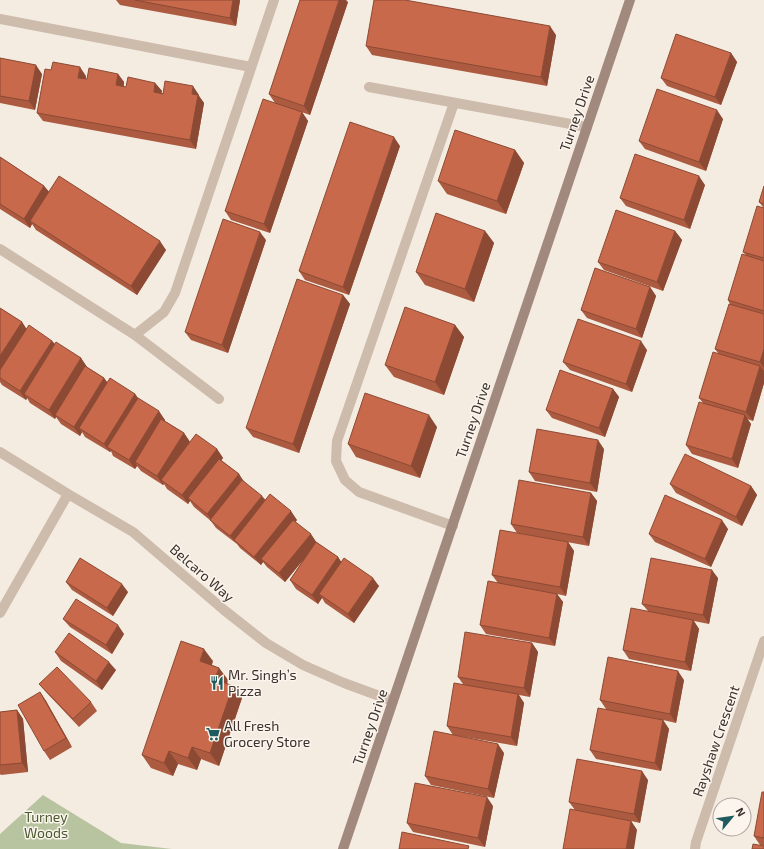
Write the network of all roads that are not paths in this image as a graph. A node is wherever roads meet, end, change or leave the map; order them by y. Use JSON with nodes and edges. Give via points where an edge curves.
{"nodes":[{"id":1,"x":274,"y":0,"type":"edge"},
{"id":2,"x":630,"y":0,"type":"edge"},
{"id":3,"x":0,"y":19,"type":"edge"},
{"id":4,"x":251,"y":68,"type":"junction"},
{"id":5,"x":369,"y":87,"type":"dead end"},
{"id":6,"x":454,"y":102,"type":"junction"},
{"id":7,"x":587,"y":127,"type":"junction"},
{"id":8,"x":0,"y":249,"type":"edge"},
{"id":9,"x":135,"y":335,"type":"junction"},
{"id":10,"x":219,"y":399,"type":"dead end"},
{"id":11,"x":0,"y":452,"type":"edge"},
{"id":12,"x":68,"y":494,"type":"junction"},
{"id":13,"x":452,"y":526,"type":"junction"},
{"id":14,"x":0,"y":613,"type":"edge"},
{"id":15,"x":764,"y":642,"type":"edge"},
{"id":16,"x":393,"y":701,"type":"junction"},
{"id":17,"x":343,"y":849,"type":"edge"},
{"id":18,"x":695,"y":849,"type":"edge"}],
"edges":[{"from":1,"to":4,"type":"street"},
{"from":2,"to":7,"type":"street","name":"Turney Drive"},
{"from":3,"to":4,"type":"street"},
{"from":4,"to":9,"type":"street","via":[[175,293],[164,312]]},
{"from":5,"to":6,"type":"street"},
{"from":6,"to":7,"type":"street"},
{"from":6,"to":13,"type":"street","via":[[337,441],[336,461],[345,480],[359,492]]},
{"from":7,"to":13,"type":"street","name":"Turney Drive"},
{"from":8,"to":9,"type":"street"},
{"from":9,"to":10,"type":"street"},
{"from":11,"to":12,"type":"street","name":"Belcaro Way"},
{"from":12,"to":14,"type":"street"},
{"from":12,"to":16,"type":"street","name":"Belcaro Way","via":[[133,532],[266,643],[316,671]]},
{"from":13,"to":16,"type":"street","name":"Turney Drive"},
{"from":15,"to":18,"type":"street","name":"Rayshaw Crescent"},
{"from":16,"to":17,"type":"street","name":"Turney Drive"}]}
